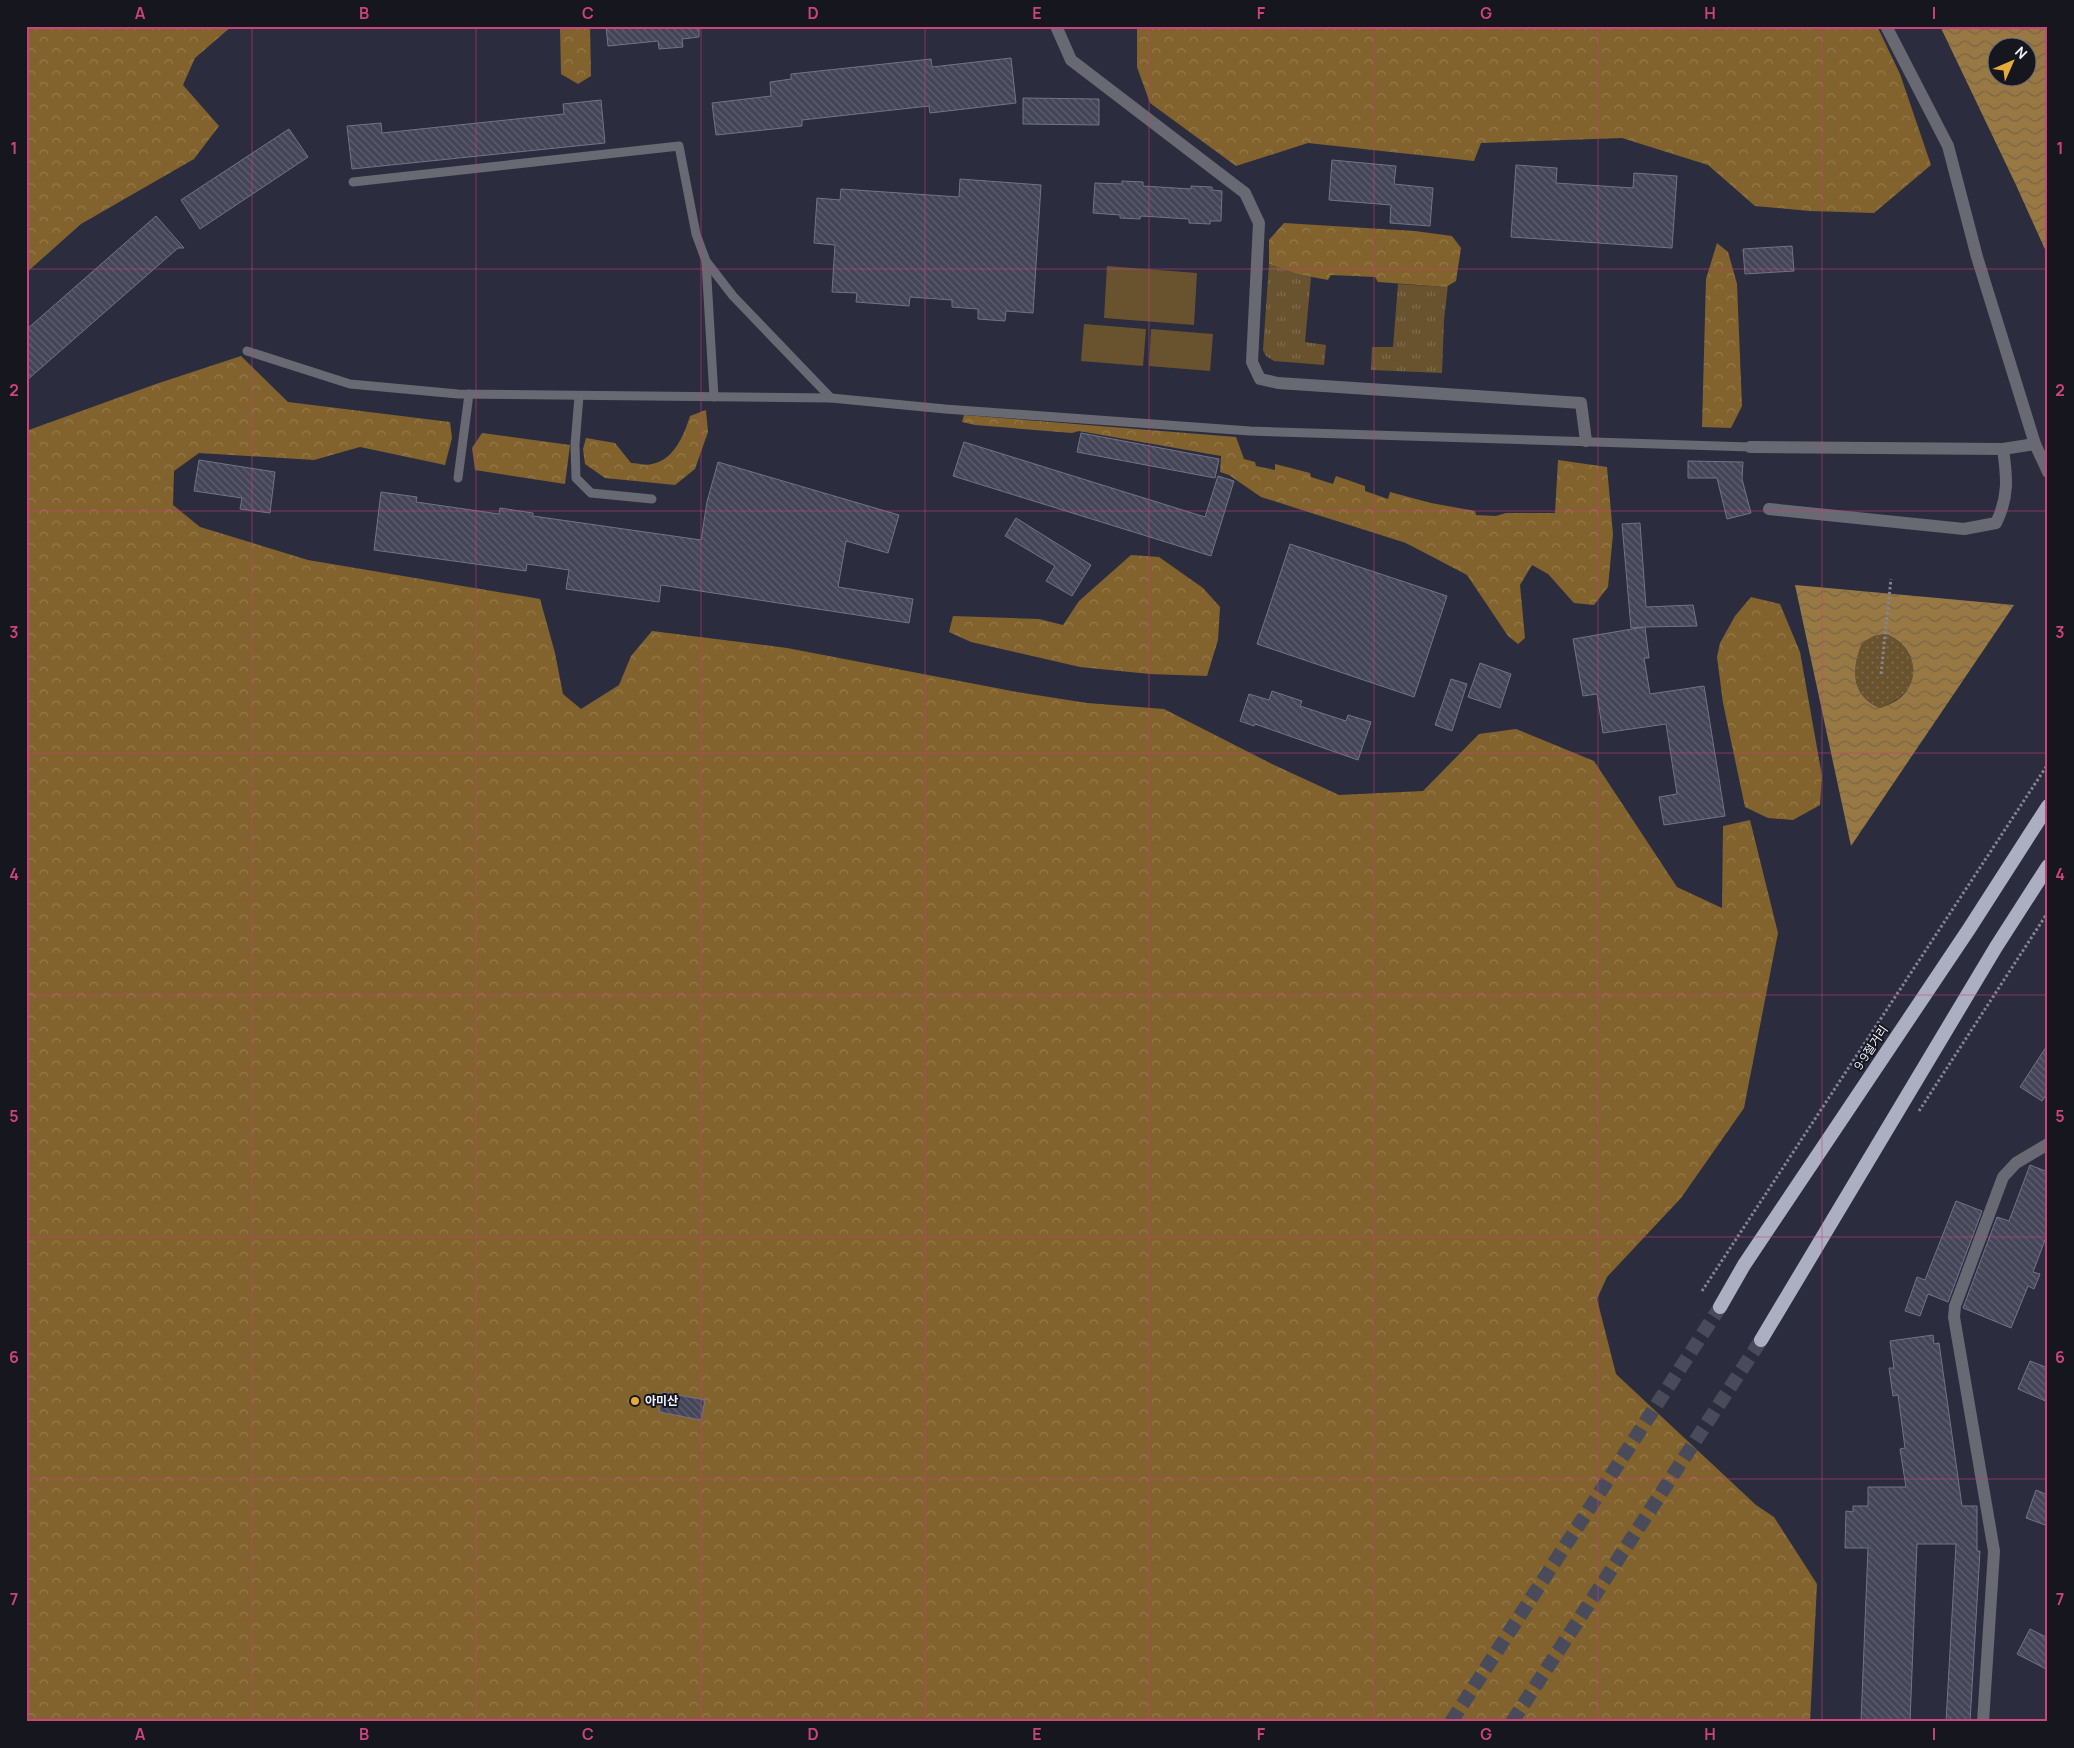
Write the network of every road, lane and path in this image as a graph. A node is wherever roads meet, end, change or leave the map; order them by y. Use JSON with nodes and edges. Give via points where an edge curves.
{"nodes":[{"id":1,"x":1056,"y":26,"type":"edge"},
{"id":2,"x":1886,"y":26,"type":"edge"},
{"id":3,"x":353,"y":182,"type":"dead end"},
{"id":4,"x":706,"y":261,"type":"junction"},
{"id":5,"x":247,"y":351,"type":"dead end"},
{"id":6,"x":469,"y":394,"type":"junction"},
{"id":7,"x":579,"y":396,"type":"junction"},
{"id":8,"x":714,"y":398,"type":"junction"},
{"id":9,"x":831,"y":398,"type":"junction"},
{"id":10,"x":1586,"y":441,"type":"junction"},
{"id":11,"x":2035,"y":444,"type":"junction"},
{"id":12,"x":1750,"y":447,"type":"joint"},
{"id":13,"x":2003,"y":449,"type":"junction"},
{"id":14,"x":2048,"y":472,"type":"edge"},
{"id":15,"x":458,"y":478,"type":"dead end"},
{"id":16,"x":652,"y":499,"type":"dead end"},
{"id":17,"x":1769,"y":509,"type":"dead end"},
{"id":18,"x":1891,"y":579,"type":"dead end"},
{"id":19,"x":1881,"y":674,"type":"dead end"},
{"id":20,"x":2048,"y":764,"type":"edge"},
{"id":21,"x":2048,"y":806,"type":"edge"},
{"id":22,"x":2048,"y":866,"type":"edge"},
{"id":23,"x":2048,"y":1144,"type":"edge"},
{"id":24,"x":1702,"y":1291,"type":"dead end"},
{"id":25,"x":1720,"y":1307,"type":"tunnel mouth"},
{"id":26,"x":1761,"y":1340,"type":"tunnel mouth"},
{"id":27,"x":1983,"y":1722,"type":"edge"}],
"edges":[{"from":1,"to":10,"type":"street","via":[[1071,60],[1245,193],[1259,223],[1252,362],[1260,379],[1278,383],[1581,402]]},
{"from":2,"to":11,"type":"street","via":[[1948,146],[1977,257]]},
{"from":3,"to":4,"type":"lane","via":[[679,146],[696,234]]},
{"from":4,"to":8,"type":"lane"},
{"from":4,"to":9,"type":"lane","via":[[753,318]]},
{"from":5,"to":6,"type":"lane","via":[[350,384]]},
{"from":6,"to":7,"type":"lane"},
{"from":6,"to":15,"type":"lane"},
{"from":7,"to":8,"type":"lane"},
{"from":7,"to":16,"type":"lane","via":[[576,478],[591,493]]},
{"from":8,"to":9,"type":"lane"},
{"from":9,"to":10,"type":"lane","via":[[1250,431]]},
{"from":10,"to":12,"type":"lane"},
{"from":11,"to":13,"type":"street"},
{"from":11,"to":14,"type":"street"},
{"from":12,"to":13,"type":"street"},
{"from":13,"to":17,"type":"street","via":[[2007,482],[2003,510],[1996,523],[1964,529]]},
{"from":18,"to":19,"type":"path"},
{"from":20,"to":24,"type":"path"},
{"from":21,"to":25,"type":"highway","name":"9·9절거리","via":[[1744,1265]]},
{"from":22,"to":26,"type":"highway","via":[[1996,947]]},
{"from":23,"to":27,"type":"street","via":[[2016,1163],[2004,1177],[1955,1306],[1954,1317],[1994,1552]]}]}
